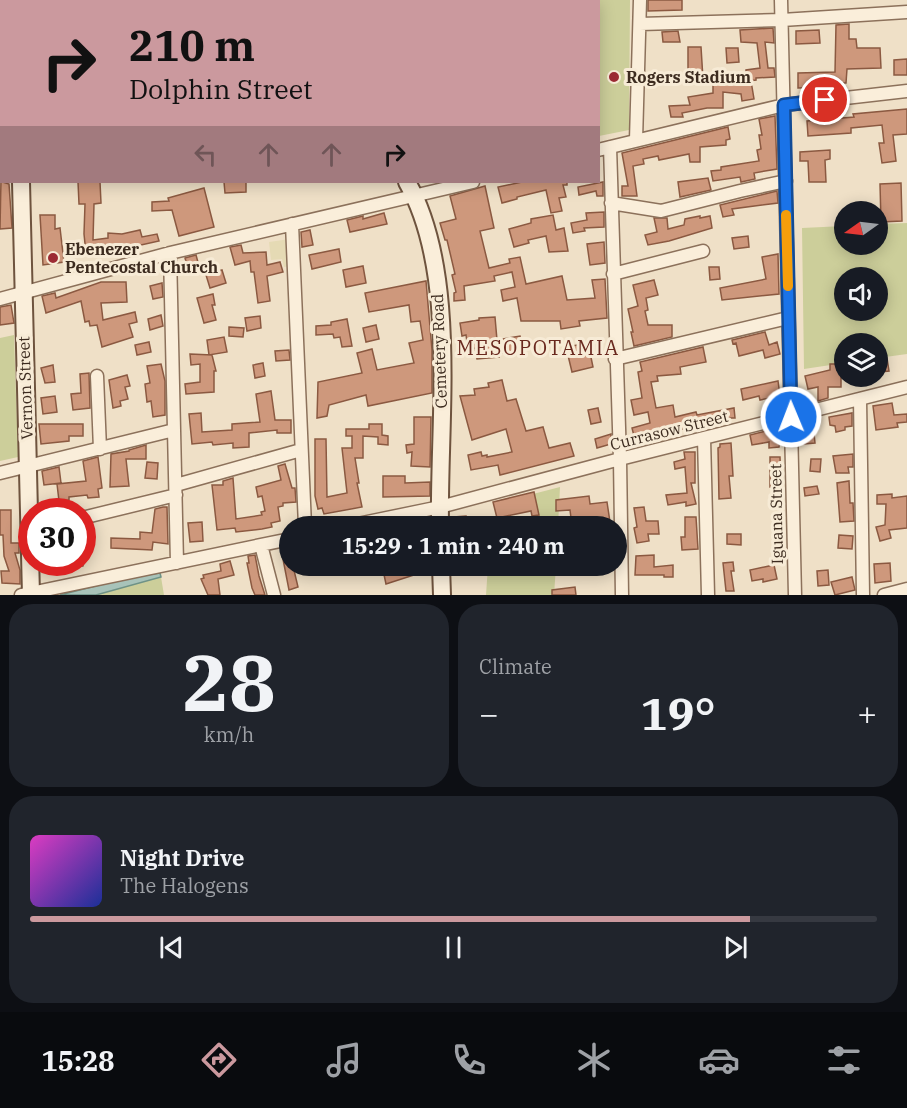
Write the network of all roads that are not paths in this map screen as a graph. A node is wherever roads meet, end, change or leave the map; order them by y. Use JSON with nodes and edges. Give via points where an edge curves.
{"nodes":[{"id":1,"x":640,"y":0,"type":"edge"},
{"id":2,"x":782,"y":0,"type":"edge"},
{"id":3,"x":907,"y":12,"type":"edge"},
{"id":4,"x":782,"y":20,"type":"junction"},
{"id":5,"x":640,"y":24,"type":"junction"},
{"id":6,"x":907,"y":91,"type":"edge"},
{"id":7,"x":784,"y":105,"type":"junction"},
{"id":8,"x":636,"y":140,"type":"junction"},
{"id":9,"x":604,"y":148,"type":"edge"},
{"id":10,"x":786,"y":181,"type":"junction"},
{"id":11,"x":21,"y":183,"type":"edge"},
{"id":12,"x":465,"y":183,"type":"edge"},
{"id":13,"x":411,"y":189,"type":"edge"},
{"id":14,"x":611,"y":203,"type":"junction"},
{"id":15,"x":292,"y":224,"type":"junction"},
{"id":16,"x":703,"y":251,"type":"dead end"},
{"id":17,"x":170,"y":253,"type":"junction"},
{"id":18,"x":613,"y":274,"type":"junction"},
{"id":19,"x":22,"y":292,"type":"junction"},
{"id":20,"x":0,"y":299,"type":"edge"},
{"id":21,"x":788,"y":318,"type":"junction"},
{"id":22,"x":615,"y":359,"type":"junction"},
{"id":23,"x":98,"y":376,"type":"dead end"},
{"id":24,"x":907,"y":387,"type":"edge"},
{"id":25,"x":860,"y":399,"type":"junction"},
{"id":26,"x":791,"y":417,"type":"junction"},
{"id":27,"x":174,"y":430,"type":"junction"},
{"id":28,"x":704,"y":438,"type":"junction"},
{"id":29,"x":100,"y":449,"type":"junction"},
{"id":30,"x":301,"y":450,"type":"junction"},
{"id":31,"x":620,"y":459,"type":"junction"},
{"id":32,"x":27,"y":466,"type":"junction"},
{"id":33,"x":0,"y":472,"type":"edge"},
{"id":34,"x":176,"y":490,"type":"junction"},
{"id":35,"x":29,"y":498,"type":"edge"},
{"id":36,"x":440,"y":507,"type":"junction"},
{"id":37,"x":96,"y":514,"type":"edge"},
{"id":38,"x":304,"y":516,"type":"edge"},
{"id":39,"x":396,"y":516,"type":"edge"},
{"id":40,"x":440,"y":516,"type":"edge"},
{"id":41,"x":279,"y":541,"type":"edge"},
{"id":42,"x":261,"y":545,"type":"junction"},
{"id":43,"x":177,"y":563,"type":"junction"},
{"id":44,"x":28,"y":576,"type":"edge"},
{"id":45,"x":441,"y":576,"type":"edge"},
{"id":46,"x":907,"y":589,"type":"edge"},
{"id":47,"x":27,"y":594,"type":"edge"},
{"id":48,"x":274,"y":595,"type":"edge"},
{"id":49,"x":442,"y":595,"type":"edge"},
{"id":50,"x":622,"y":595,"type":"edge"},
{"id":51,"x":708,"y":595,"type":"edge"},
{"id":52,"x":795,"y":595,"type":"edge"},
{"id":53,"x":863,"y":595,"type":"edge"},
{"id":54,"x":884,"y":595,"type":"edge"}],
"edges":[{"from":1,"to":5,"type":"street"},
{"from":2,"to":4,"type":"street","name":"Iguana Street"},
{"from":3,"to":4,"type":"street"},
{"from":4,"to":5,"type":"street"},
{"from":4,"to":7,"type":"street","name":"Iguana Street"},
{"from":5,"to":8,"type":"street"},
{"from":6,"to":7,"type":"street"},
{"from":7,"to":8,"type":"street"},
{"from":7,"to":10,"type":"street","name":"Iguana Street"},
{"from":8,"to":9,"type":"street"},
{"from":9,"to":14,"type":"street"},
{"from":10,"to":14,"type":"street","via":[[661,211]]},
{"from":10,"to":21,"type":"street","name":"Iguana Street"},
{"from":11,"to":19,"type":"main road","name":"Vernon Street"},
{"from":12,"to":13,"type":"street"},
{"from":13,"to":15,"type":"street"},
{"from":13,"to":36,"type":"main road","name":"Cemetery Road","via":[[432,251],[439,302]]},
{"from":14,"to":18,"type":"street"},
{"from":15,"to":17,"type":"street"},
{"from":15,"to":30,"type":"street"},
{"from":16,"to":18,"type":"street"},
{"from":17,"to":19,"type":"street"},
{"from":17,"to":27,"type":"street"},
{"from":18,"to":22,"type":"street"},
{"from":19,"to":20,"type":"street"},
{"from":19,"to":32,"type":"main road","name":"Vernon Street"},
{"from":21,"to":22,"type":"street"},
{"from":21,"to":26,"type":"street","name":"Iguana Street"},
{"from":22,"to":31,"type":"street"},
{"from":23,"to":29,"type":"street"},
{"from":24,"to":25,"type":"street","name":"Currasow Street"},
{"from":25,"to":26,"type":"street","name":"Currasow Street"},
{"from":25,"to":53,"type":"street"},
{"from":26,"to":28,"type":"street","name":"Currasow Street"},
{"from":26,"to":52,"type":"street","name":"Iguana Street"},
{"from":27,"to":29,"type":"street"},
{"from":27,"to":34,"type":"street"},
{"from":28,"to":31,"type":"street","name":"Currasow Street"},
{"from":28,"to":51,"type":"street"},
{"from":29,"to":32,"type":"street"},
{"from":30,"to":34,"type":"street"},
{"from":30,"to":38,"type":"street"},
{"from":31,"to":36,"type":"street","name":"Currasow Street"},
{"from":31,"to":50,"type":"street"},
{"from":32,"to":33,"type":"street"},
{"from":32,"to":35,"type":"main road","name":"Vernon Street"},
{"from":34,"to":37,"type":"street"},
{"from":34,"to":43,"type":"street"},
{"from":36,"to":39,"type":"street","name":"Currasow Street"},
{"from":36,"to":40,"type":"main road","name":"Cemetery Road"},
{"from":41,"to":42,"type":"street"},
{"from":42,"to":43,"type":"street"},
{"from":42,"to":48,"type":"street"},
{"from":43,"to":47,"type":"street"},
{"from":44,"to":47,"type":"main road","name":"Vernon Street"},
{"from":45,"to":49,"type":"main road"},
{"from":46,"to":54,"type":"street"}]}
